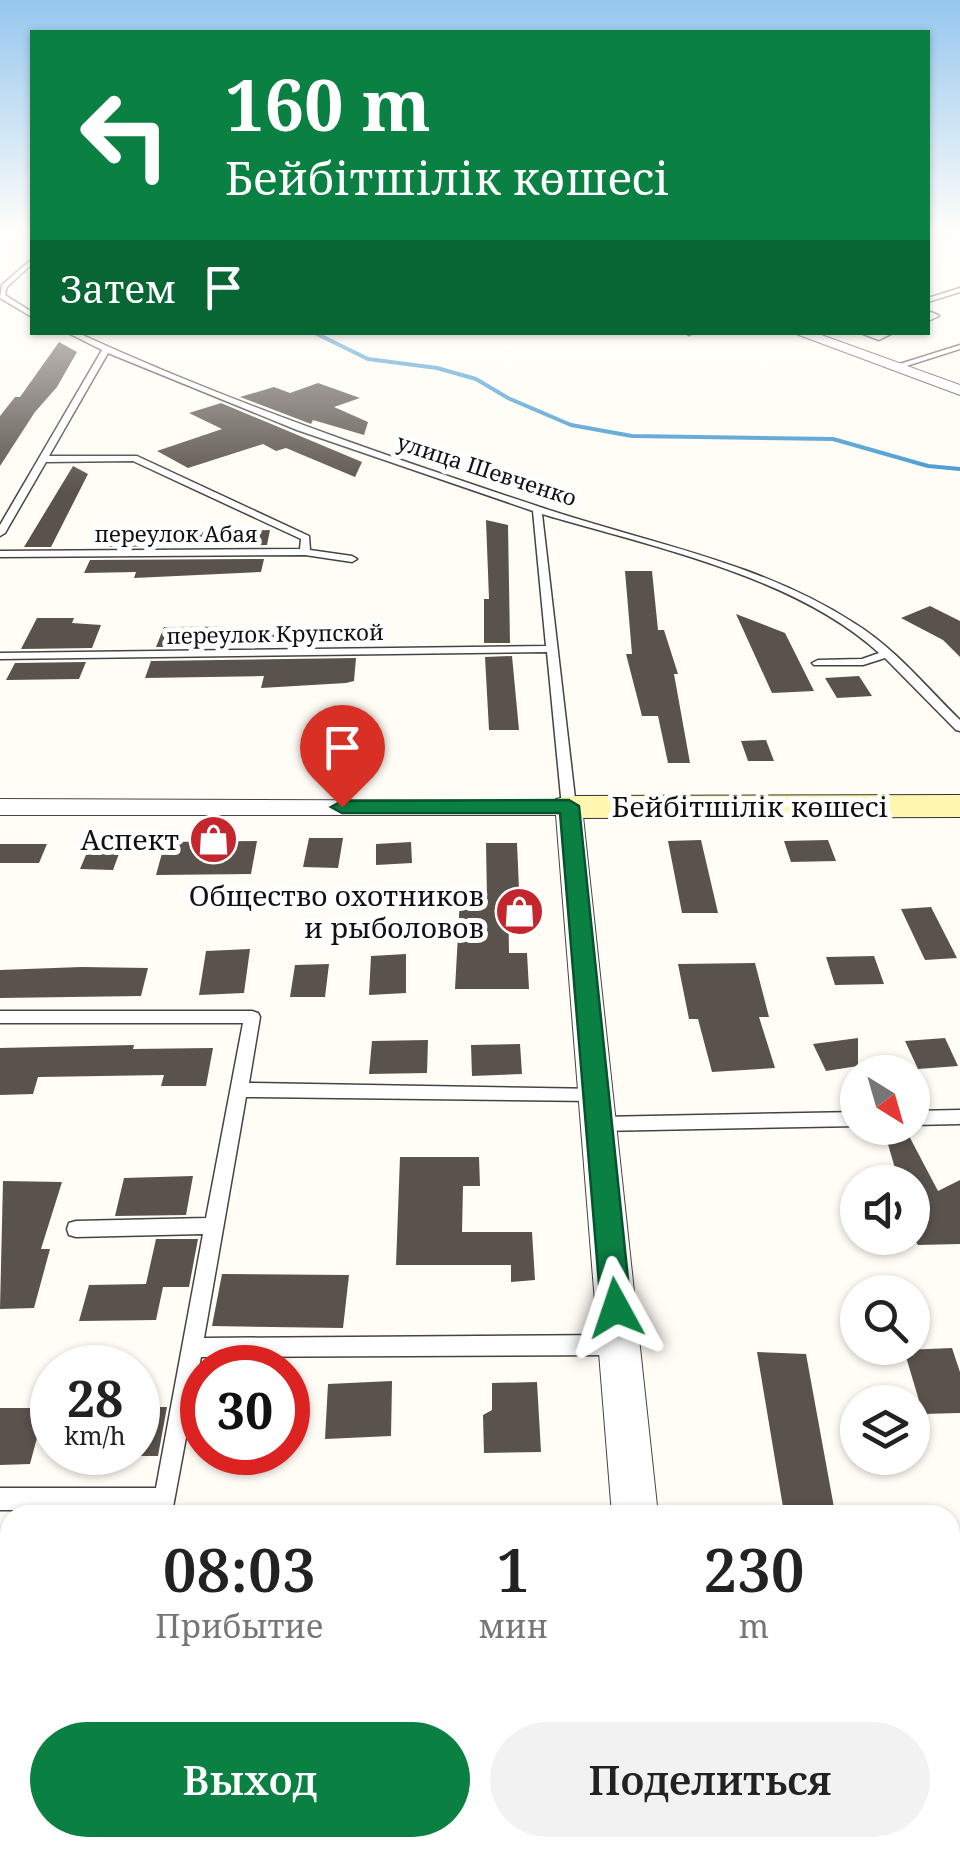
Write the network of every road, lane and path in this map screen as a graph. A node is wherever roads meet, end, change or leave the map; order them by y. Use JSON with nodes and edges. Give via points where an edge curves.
{"nodes":[{"id":1,"x":75,"y":335,"type":"edge"},
{"id":2,"x":806,"y":335,"type":"edge"},
{"id":3,"x":960,"y":346,"type":"edge"},
{"id":4,"x":106,"y":350,"type":"junction"},
{"id":5,"x":894,"y":367,"type":"junction"},
{"id":6,"x":960,"y":390,"type":"edge"},
{"id":7,"x":42,"y":459,"type":"junction"},
{"id":8,"x":537,"y":508,"type":"junction"},
{"id":9,"x":0,"y":532,"type":"edge"},
{"id":10,"x":305,"y":552,"type":"junction"},
{"id":11,"x":0,"y":554,"type":"edge"},
{"id":12,"x":352,"y":559,"type":"dead end"},
{"id":13,"x":550,"y":649,"type":"junction"},
{"id":14,"x":884,"y":655,"type":"junction"},
{"id":15,"x":0,"y":656,"type":"edge"},
{"id":16,"x":818,"y":664,"type":"dead end"},
{"id":17,"x":960,"y":727,"type":"edge"},
{"id":18,"x":569,"y":806,"type":"junction"},
{"id":19,"x":960,"y":806,"type":"edge"},
{"id":20,"x":0,"y":807,"type":"edge"},
{"id":21,"x":0,"y":1017,"type":"edge"},
{"id":22,"x":238,"y":1090,"type":"junction"},
{"id":23,"x":598,"y":1109,"type":"junction"},
{"id":24,"x":840,"y":1118,"type":"edge"},
{"id":25,"x":930,"y":1118,"type":"edge"},
{"id":26,"x":960,"y":1118,"type":"edge"},
{"id":27,"x":214,"y":1226,"type":"junction"},
{"id":28,"x":76,"y":1229,"type":"dead end"},
{"id":29,"x":193,"y":1345,"type":"edge"},
{"id":30,"x":620,"y":1345,"type":"junction"},
{"id":31,"x":310,"y":1347,"type":"edge"},
{"id":32,"x":180,"y":1415,"type":"edge"},
{"id":33,"x":0,"y":1499,"type":"edge"},
{"id":34,"x":634,"y":1505,"type":"edge"}],
"edges":[{"from":1,"to":4,"type":"lane","name":"улица Шевченко"},
{"from":2,"to":5,"type":"street"},
{"from":3,"to":5,"type":"lane"},
{"from":4,"to":7,"type":"lane"},
{"from":4,"to":8,"type":"lane","name":"улица Шевченко"},
{"from":5,"to":6,"type":"street"},
{"from":7,"to":9,"type":"lane"},
{"from":7,"to":10,"type":"lane","via":[[134,458],[306,538]]},
{"from":8,"to":13,"type":"lane"},
{"from":8,"to":14,"type":"lane","name":"улица Шевченко","via":[[793,593],[853,626]]},
{"from":10,"to":11,"type":"lane","name":"переулок Абая"},
{"from":10,"to":12,"type":"lane","name":"переулок Абая"},
{"from":13,"to":15,"type":"lane","name":"переулок Крупской"},
{"from":13,"to":18,"type":"lane"},
{"from":14,"to":16,"type":"lane"},
{"from":14,"to":17,"type":"lane","name":"улица Шевченко"},
{"from":18,"to":19,"type":"street","name":"Бейбітшілік көшесі"},
{"from":18,"to":20,"type":"street","name":"Бейбітшілік көшесі"},
{"from":18,"to":23,"type":"street"},
{"from":21,"to":22,"type":"lane","via":[[252,1016]]},
{"from":22,"to":23,"type":"lane"},
{"from":22,"to":27,"type":"lane"},
{"from":23,"to":24,"type":"lane"},
{"from":23,"to":30,"type":"street"},
{"from":25,"to":26,"type":"lane"},
{"from":27,"to":28,"type":"lane"},
{"from":27,"to":29,"type":"lane"},
{"from":30,"to":31,"type":"lane"},
{"from":30,"to":34,"type":"street"},
{"from":32,"to":33,"type":"lane","via":[[165,1498]]}]}
